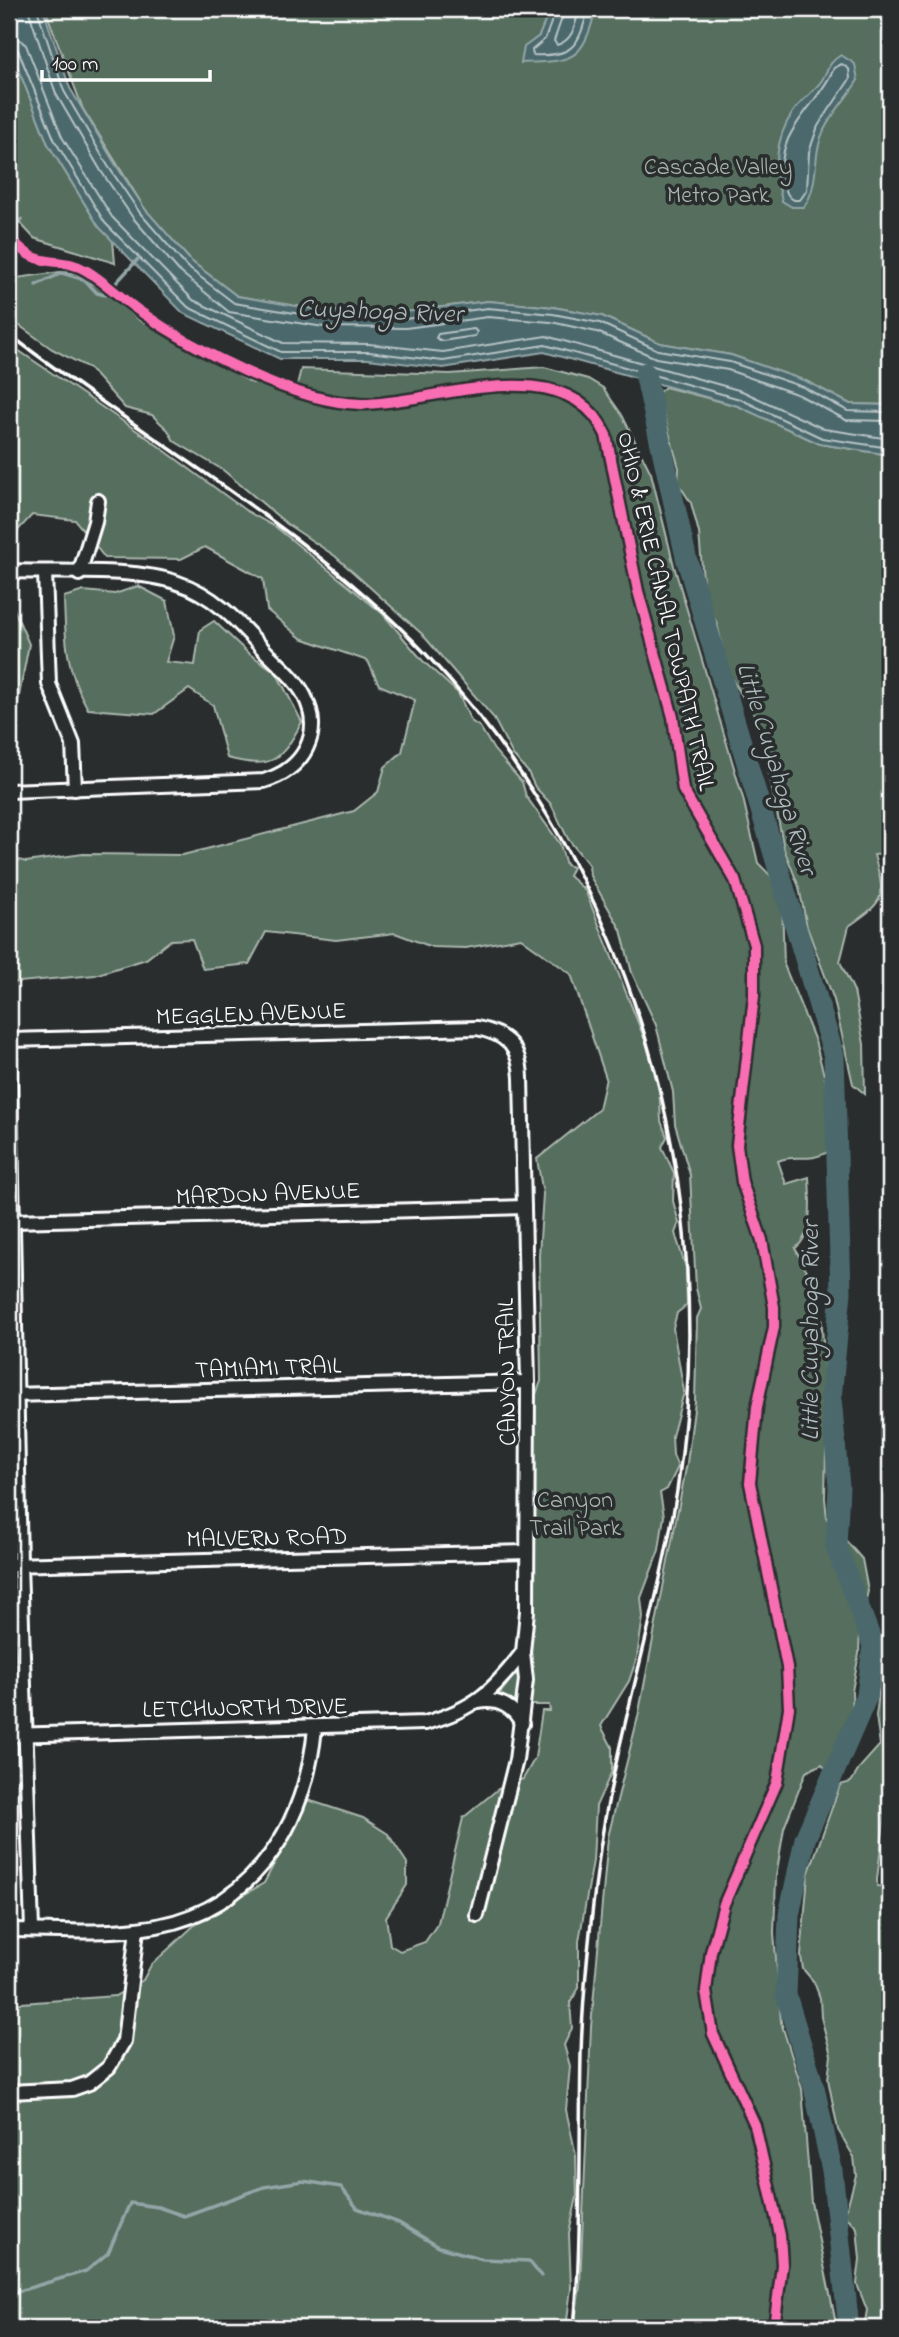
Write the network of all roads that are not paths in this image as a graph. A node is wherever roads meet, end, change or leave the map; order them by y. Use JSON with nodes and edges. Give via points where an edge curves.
{"nodes":[{"id":1,"x":98,"y":501,"type":"dead end"},
{"id":2,"x":9,"y":571,"type":"edge"},
{"id":3,"x":45,"y":572,"type":"junction"},
{"id":4,"x":79,"y":574,"type":"junction"},
{"id":5,"x":75,"y":789,"type":"junction"},
{"id":6,"x":9,"y":791,"type":"edge"},
{"id":7,"x":494,"y":1031,"type":"joint"},
{"id":8,"x":9,"y":1034,"type":"edge"},
{"id":9,"x":9,"y":1040,"type":"edge"},
{"id":10,"x":524,"y":1207,"type":"junction"},
{"id":11,"x":14,"y":1221,"type":"junction"},
{"id":12,"x":528,"y":1382,"type":"junction"},
{"id":13,"x":13,"y":1395,"type":"edge"},
{"id":14,"x":527,"y":1552,"type":"junction"},
{"id":15,"x":14,"y":1564,"type":"edge"},
{"id":16,"x":523,"y":1652,"type":"junction"},
{"id":17,"x":478,"y":1703,"type":"junction"},
{"id":18,"x":522,"y":1724,"type":"junction"},
{"id":19,"x":315,"y":1728,"type":"junction"},
{"id":20,"x":26,"y":1734,"type":"junction"},
{"id":21,"x":9,"y":1735,"type":"edge"},
{"id":22,"x":477,"y":1915,"type":"dead end"},
{"id":23,"x":137,"y":1929,"type":"junction"},
{"id":24,"x":9,"y":1930,"type":"edge"},
{"id":25,"x":32,"y":1930,"type":"junction"},
{"id":26,"x":9,"y":2092,"type":"edge"}],
"edges":[{"from":1,"to":4,"type":"street"},
{"from":2,"to":3,"type":"street"},
{"from":3,"to":4,"type":"street"},
{"from":3,"to":5,"type":"street","via":[[48,684],[73,744]]},
{"from":4,"to":5,"type":"street","via":[[158,578],[193,589],[219,605],[303,694],[313,720],[307,749],[287,771],[264,781]]},
{"from":5,"to":6,"type":"street"},
{"from":7,"to":9,"type":"street","name":"MEGGLEN AVENUE"},
{"from":7,"to":10,"type":"street","name":"CANYON TRAIL","via":[[512,1044],[520,1060]]},
{"from":8,"to":9,"type":"street"},
{"from":9,"to":11,"type":"street"},
{"from":10,"to":11,"type":"street","name":"MARDON AVENUE"},
{"from":10,"to":12,"type":"street","name":"CANYON TRAIL"},
{"from":11,"to":13,"type":"street"},
{"from":12,"to":13,"type":"street","name":"TAMIAMI TRAIL"},
{"from":12,"to":14,"type":"street","name":"CANYON TRAIL"},
{"from":13,"to":15,"type":"street"},
{"from":14,"to":15,"type":"street","name":"MALVERN ROAD"},
{"from":14,"to":16,"type":"street","name":"CANYON TRAIL"},
{"from":15,"to":20,"type":"street"},
{"from":16,"to":17,"type":"street","name":"LETCHWORTH DRIVE"},
{"from":16,"to":18,"type":"street","name":"CANYON TRAIL"},
{"from":17,"to":18,"type":"street","via":[[506,1706]]},
{"from":17,"to":19,"type":"street","name":"LETCHWORTH DRIVE","via":[[425,1723]]},
{"from":18,"to":22,"type":"street","name":"CANYON TRAIL"},
{"from":19,"to":20,"type":"street","name":"LETCHWORTH DRIVE"},
{"from":19,"to":23,"type":"street","via":[[302,1794],[283,1836],[261,1868],[231,1895],[205,1910]]},
{"from":20,"to":21,"type":"street","name":"LETCHWORTH DRIVE"},
{"from":20,"to":25,"type":"street"},
{"from":23,"to":25,"type":"street"},
{"from":23,"to":26,"type":"street","via":[[124,2041],[109,2067],[89,2083],[72,2089]]},
{"from":24,"to":25,"type":"street"}]}
